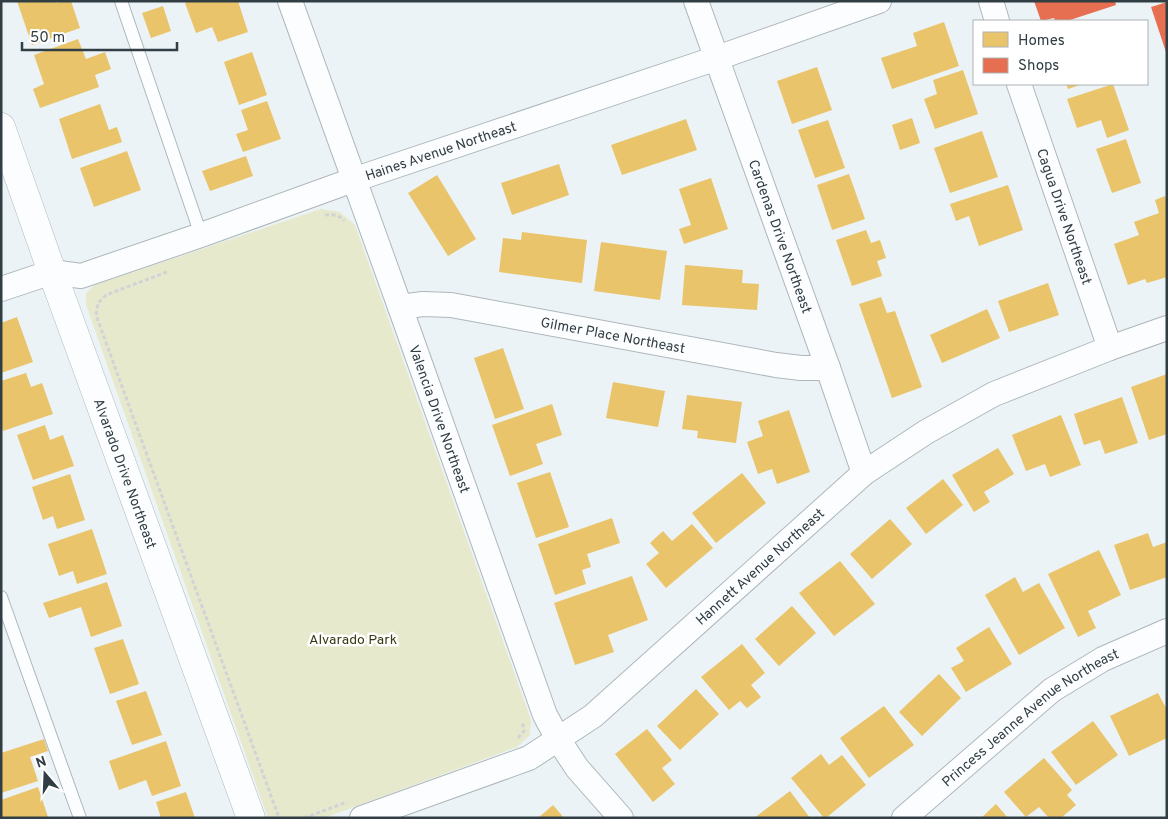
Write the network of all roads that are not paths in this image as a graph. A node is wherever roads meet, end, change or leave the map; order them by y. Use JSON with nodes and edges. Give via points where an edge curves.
{"nodes":[{"id":1,"x":121,"y":1,"type":"edge"},
{"id":2,"x":290,"y":1,"type":"edge"},
{"id":3,"x":696,"y":1,"type":"edge"},
{"id":4,"x":879,"y":1,"type":"edge"},
{"id":5,"x":990,"y":1,"type":"edge"},
{"id":6,"x":997,"y":20,"type":"edge"},
{"id":7,"x":717,"y":58,"type":"junction"},
{"id":8,"x":1019,"y":85,"type":"edge"},
{"id":9,"x":1,"y":127,"type":"edge"},
{"id":10,"x":353,"y":180,"type":"junction"},
{"id":11,"x":201,"y":235,"type":"junction"},
{"id":12,"x":52,"y":272,"type":"junction"},
{"id":13,"x":1,"y":289,"type":"edge"},
{"id":14,"x":400,"y":307,"type":"junction"},
{"id":15,"x":1167,"y":328,"type":"edge"},
{"id":16,"x":1110,"y":348,"type":"junction"},
{"id":17,"x":828,"y":368,"type":"junction"},
{"id":18,"x":864,"y":473,"type":"junction"},
{"id":19,"x":1,"y":597,"type":"edge"},
{"id":20,"x":1167,"y":631,"type":"edge"},
{"id":21,"x":558,"y":739,"type":"junction"},
{"id":22,"x":80,"y":818,"type":"edge"},
{"id":23,"x":251,"y":818,"type":"edge"},
{"id":24,"x":362,"y":818,"type":"edge"},
{"id":25,"x":621,"y":818,"type":"edge"},
{"id":26,"x":904,"y":818,"type":"edge"}],
"edges":[{"from":1,"to":11,"type":"lane"},
{"from":2,"to":10,"type":"street","name":"Valencia Drive Northeast"},
{"from":3,"to":7,"type":"street","name":"Cardenas Drive Northeast"},
{"from":4,"to":7,"type":"street","name":"Haines Avenue Northeast"},
{"from":5,"to":6,"type":"street"},
{"from":7,"to":10,"type":"street","name":"Haines Avenue Northeast"},
{"from":7,"to":17,"type":"street","name":"Cardenas Drive Northeast"},
{"from":8,"to":16,"type":"street","name":"Cagua Drive Northeast"},
{"from":9,"to":12,"type":"street","name":"Alvarado Drive Northeast"},
{"from":10,"to":11,"type":"street","name":"Haines Avenue Northeast"},
{"from":10,"to":14,"type":"street","name":"Valencia Drive Northeast"},
{"from":11,"to":12,"type":"street","name":"Haines Avenue Northeast","via":[[81,276]]},
{"from":12,"to":13,"type":"street","name":"Haines Avenue Northeast"},
{"from":12,"to":23,"type":"street","name":"Alvarado Drive Northeast"},
{"from":14,"to":17,"type":"street","name":"Gilmer Place Northeast","via":[[451,305],[776,365]]},
{"from":14,"to":21,"type":"street","name":"Valencia Drive Northeast","via":[[544,715]]},
{"from":15,"to":16,"type":"street","name":"Hannett Avenue Northeast"},
{"from":16,"to":18,"type":"street","name":"Hannett Avenue Northeast","via":[[994,394],[926,432]]},
{"from":17,"to":18,"type":"street","name":"Cardenas Drive Northeast"},
{"from":18,"to":21,"type":"street","name":"Hannett Avenue Northeast","via":[[593,716]]},
{"from":19,"to":22,"type":"lane"},
{"from":20,"to":26,"type":"street","name":"Princess Jeanne Avenue Northeast","via":[[1103,659],[1052,690]]},
{"from":21,"to":24,"type":"street","name":"Hannett Avenue Northeast","via":[[529,758]]},
{"from":21,"to":25,"type":"street","name":"Valencia Drive Northeast"}]}
